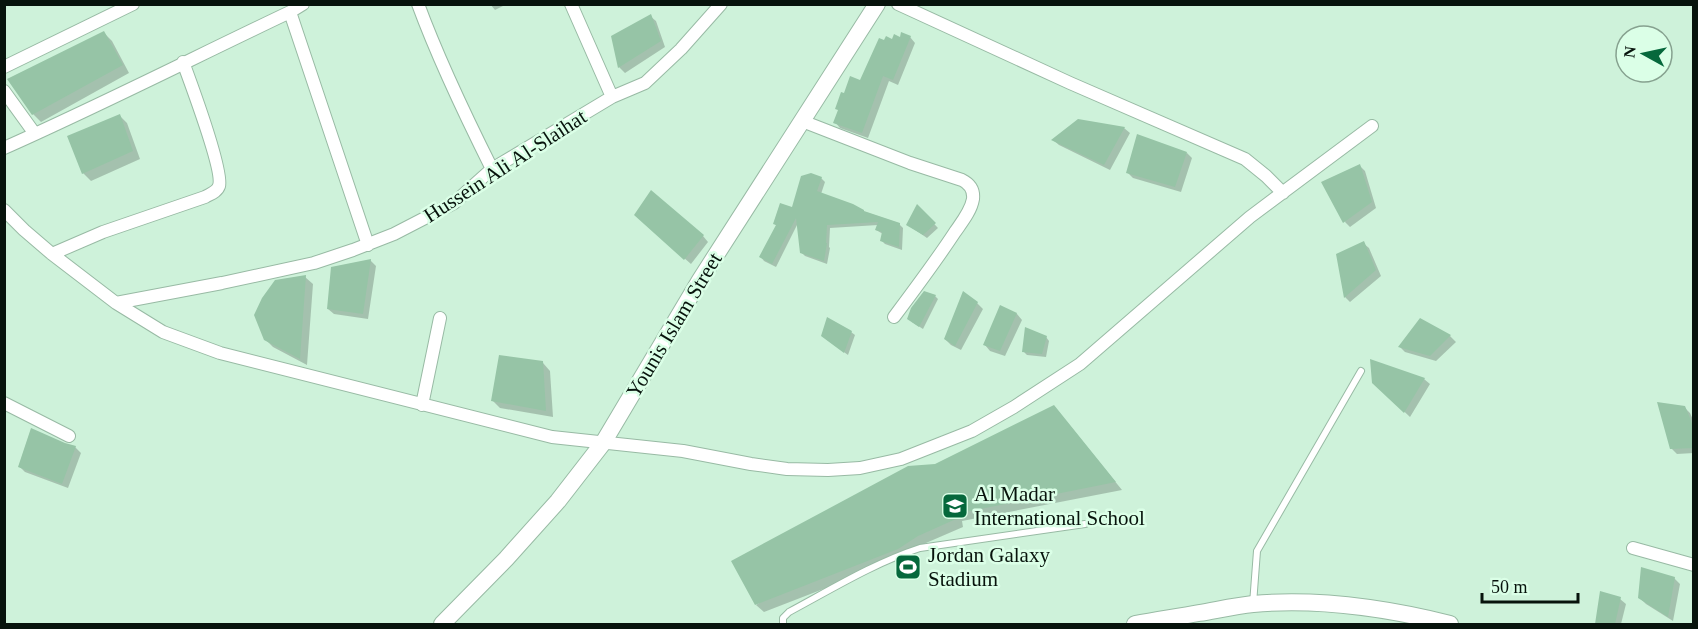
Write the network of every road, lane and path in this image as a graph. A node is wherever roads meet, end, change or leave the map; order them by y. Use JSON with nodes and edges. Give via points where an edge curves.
{"nodes":[{"id":1,"x":133,"y":4,"type":"edge"},
{"id":2,"x":303,"y":4,"type":"edge"},
{"id":3,"x":418,"y":4,"type":"edge"},
{"id":4,"x":572,"y":4,"type":"edge"},
{"id":5,"x":721,"y":4,"type":"edge"},
{"id":6,"x":877,"y":4,"type":"edge"},
{"id":7,"x":898,"y":4,"type":"edge"},
{"id":8,"x":290,"y":12,"type":"junction"},
{"id":9,"x":183,"y":62,"type":"junction"},
{"id":10,"x":4,"y":67,"type":"edge"},
{"id":11,"x":4,"y":91,"type":"edge"},
{"id":12,"x":612,"y":97,"type":"junction"},
{"id":13,"x":802,"y":121,"type":"junction"},
{"id":14,"x":1372,"y":126,"type":"dead end"},
{"id":15,"x":35,"y":134,"type":"junction"},
{"id":16,"x":4,"y":148,"type":"edge"},
{"id":17,"x":492,"y":169,"type":"junction"},
{"id":18,"x":1283,"y":193,"type":"junction"},
{"id":19,"x":4,"y":210,"type":"edge"},
{"id":20,"x":368,"y":245,"type":"junction"},
{"id":21,"x":52,"y":254,"type":"junction"},
{"id":22,"x":116,"y":303,"type":"junction"},
{"id":23,"x":894,"y":317,"type":"dead end"},
{"id":24,"x":440,"y":318,"type":"dead end"},
{"id":25,"x":1361,"y":371,"type":"dead end"},
{"id":26,"x":4,"y":403,"type":"edge"},
{"id":27,"x":422,"y":405,"type":"junction"},
{"id":28,"x":69,"y":436,"type":"dead end"},
{"id":29,"x":603,"y":443,"type":"junction"},
{"id":30,"x":1085,"y":524,"type":"dead end"},
{"id":31,"x":1633,"y":548,"type":"dead end"},
{"id":32,"x":1694,"y":565,"type":"edge"},
{"id":33,"x":1253,"y":604,"type":"junction"},
{"id":34,"x":460,"y":607,"type":"junction"},
{"id":35,"x":442,"y":624,"type":"edge"},
{"id":36,"x":450,"y":624,"type":"edge"},
{"id":37,"x":783,"y":624,"type":"edge"},
{"id":38,"x":1135,"y":624,"type":"edge"},
{"id":39,"x":1450,"y":624,"type":"edge"}],
"edges":[{"from":1,"to":10,"type":"street"},
{"from":2,"to":8,"type":"street"},
{"from":3,"to":17,"type":"street"},
{"from":4,"to":12,"type":"street"},
{"from":5,"to":12,"type":"street","name":"Hussein Ali Al-Slaihat","via":[[645,83]]},
{"from":6,"to":13,"type":"street","name":"Younis Islam Street"},
{"from":7,"to":18,"type":"street","via":[[1245,159]]},
{"from":8,"to":9,"type":"street"},
{"from":8,"to":20,"type":"street"},
{"from":9,"to":15,"type":"street"},
{"from":9,"to":21,"type":"street","via":[[218,172],[218,189]]},
{"from":11,"to":15,"type":"street"},
{"from":12,"to":17,"type":"street","name":"Hussein Ali Al-Slaihat"},
{"from":13,"to":23,"type":"street","via":[[962,180],[972,190],[968,212]]},
{"from":13,"to":29,"type":"street","name":"Younis Islam Street","via":[[712,260]]},
{"from":14,"to":18,"type":"street"},
{"from":15,"to":16,"type":"street"},
{"from":17,"to":20,"type":"street","name":"Hussein Ali Al-Slaihat","via":[[454,203]]},
{"from":18,"to":29,"type":"street","via":[[1080,364],[972,430],[901,459],[860,468],[787,468]]},
{"from":19,"to":21,"type":"street"},
{"from":20,"to":22,"type":"street","name":"Hussein Ali Al-Slaihat","via":[[314,263]]},
{"from":21,"to":22,"type":"street"},
{"from":22,"to":27,"type":"street","via":[[163,332],[220,353]]},
{"from":24,"to":27,"type":"street"},
{"from":25,"to":33,"type":"lane","via":[[1257,550]]},
{"from":26,"to":28,"type":"street"},
{"from":27,"to":29,"type":"street","via":[[552,437]]},
{"from":29,"to":34,"type":"street","name":"Younis Islam Street","via":[[558,501]]},
{"from":30,"to":37,"type":"lane","via":[[920,548],[884,561],[789,612]]},
{"from":31,"to":32,"type":"street"},
{"from":33,"to":38,"type":"street"},
{"from":33,"to":39,"type":"street","via":[[1365,607]]},
{"from":34,"to":35,"type":"street","name":"Younis Islam Street"},
{"from":34,"to":36,"type":"street"}]}
